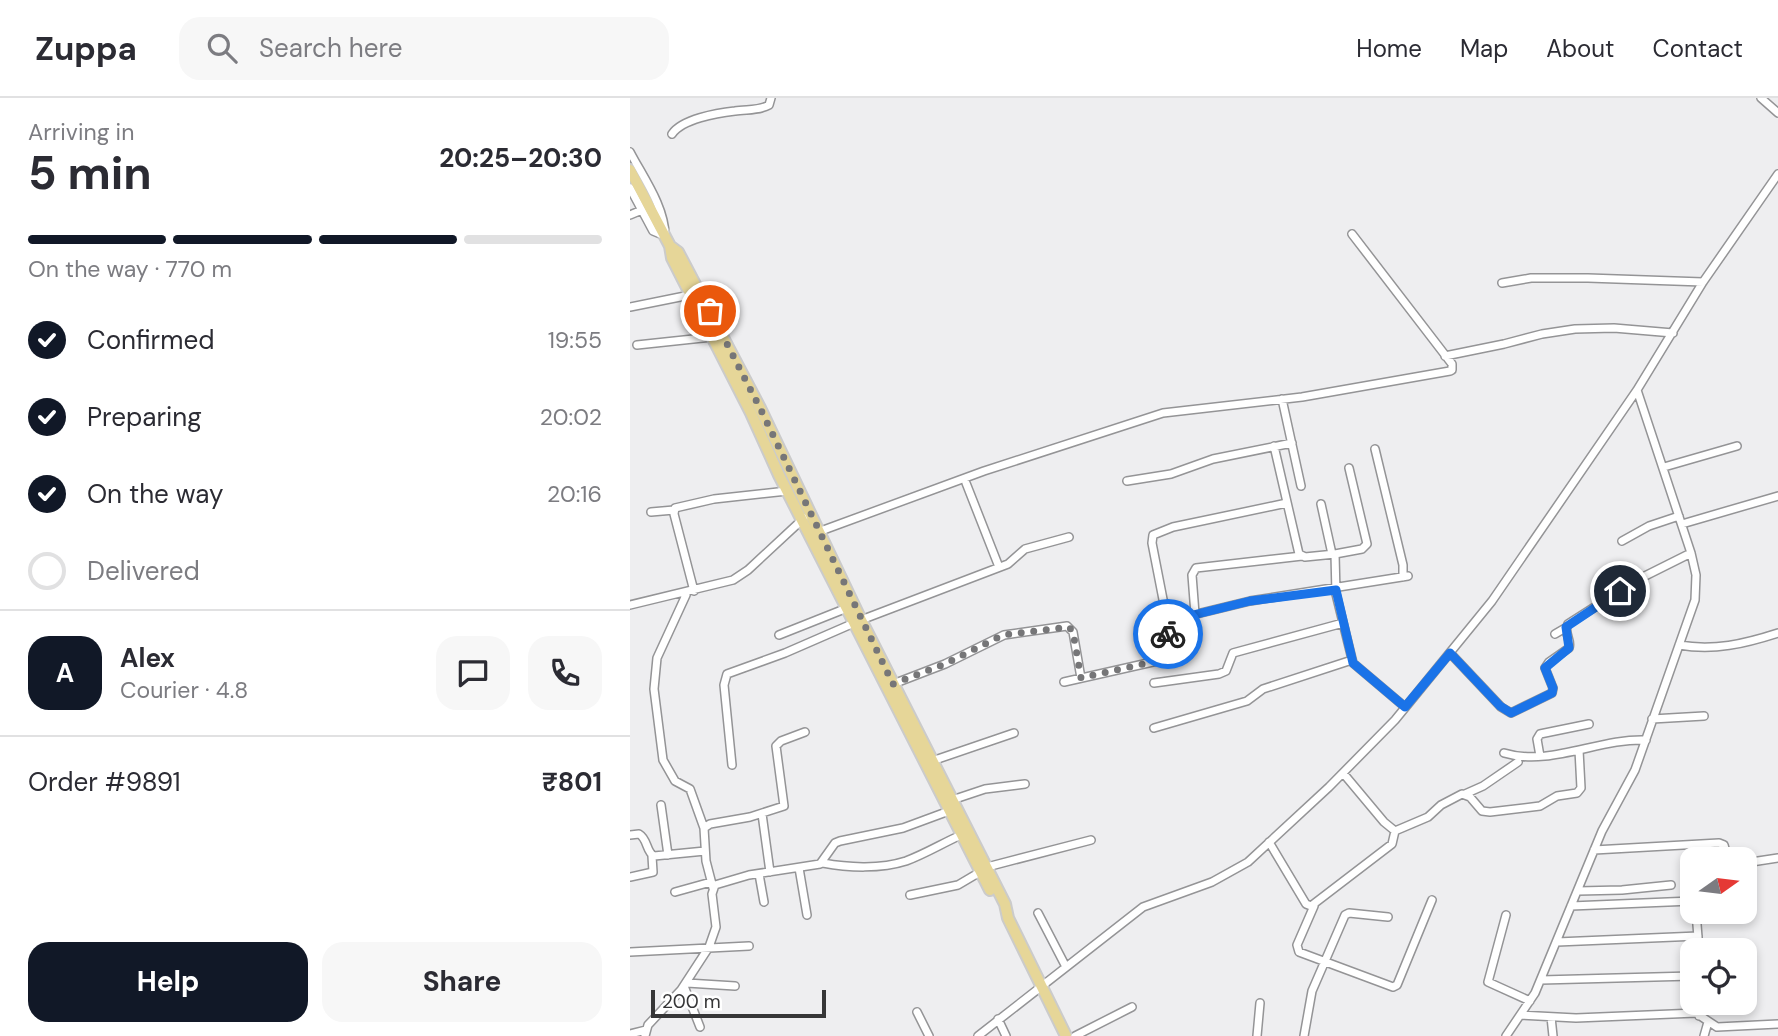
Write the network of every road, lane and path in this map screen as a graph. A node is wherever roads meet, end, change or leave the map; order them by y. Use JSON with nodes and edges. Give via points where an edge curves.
{"nodes":[{"id":1,"x":771,"y":98,"type":"edge"},
{"id":2,"x":1761,"y":98,"type":"edge"},
{"id":3,"x":1778,"y":113,"type":"edge"},
{"id":4,"x":672,"y":134,"type":"dead end"},
{"id":5,"x":630,"y":152,"type":"edge"},
{"id":6,"x":630,"y":170,"type":"edge"},
{"id":7,"x":1778,"y":175,"type":"edge"},
{"id":8,"x":630,"y":189,"type":"edge"},
{"id":9,"x":642,"y":210,"type":"junction"},
{"id":10,"x":630,"y":215,"type":"edge"},
{"id":11,"x":1352,"y":234,"type":"dead end"},
{"id":12,"x":667,"y":241,"type":"junction"},
{"id":13,"x":1703,"y":282,"type":"junction"},
{"id":14,"x":1502,"y":283,"type":"dead end"},
{"id":15,"x":690,"y":295,"type":"junction"},
{"id":16,"x":630,"y":307,"type":"edge"},
{"id":17,"x":1673,"y":333,"type":"junction"},
{"id":18,"x":712,"y":337,"type":"junction"},
{"id":19,"x":637,"y":345,"type":"dead end"},
{"id":20,"x":1445,"y":355,"type":"junction"},
{"id":21,"x":1637,"y":390,"type":"junction"},
{"id":22,"x":1282,"y":400,"type":"junction"},
{"id":23,"x":1292,"y":443,"type":"junction"},
{"id":24,"x":1274,"y":446,"type":"junction"},
{"id":25,"x":1737,"y":446,"type":"dead end"},
{"id":26,"x":1375,"y":449,"type":"dead end"},
{"id":27,"x":778,"y":460,"type":"junction"},
{"id":28,"x":1664,"y":467,"type":"junction"},
{"id":29,"x":1349,"y":468,"type":"dead end"},
{"id":30,"x":784,"y":474,"type":"junction"},
{"id":31,"x":1127,"y":481,"type":"dead end"},
{"id":32,"x":966,"y":483,"type":"dead end"},
{"id":33,"x":1301,"y":486,"type":"dead end"},
{"id":34,"x":787,"y":491,"type":"junction"},
{"id":35,"x":1778,"y":495,"type":"edge"},
{"id":36,"x":1287,"y":503,"type":"junction"},
{"id":37,"x":1321,"y":504,"type":"dead end"},
{"id":38,"x":674,"y":510,"type":"junction"},
{"id":39,"x":651,"y":512,"type":"dead end"},
{"id":40,"x":806,"y":516,"type":"junction"},
{"id":41,"x":1681,"y":520,"type":"junction"},
{"id":42,"x":818,"y":532,"type":"junction"},
{"id":43,"x":1069,"y":537,"type":"dead end"},
{"id":44,"x":1622,"y":541,"type":"dead end"},
{"id":45,"x":1691,"y":553,"type":"junction"},
{"id":46,"x":1333,"y":554,"type":"junction"},
{"id":47,"x":1301,"y":556,"type":"junction"},
{"id":48,"x":999,"y":567,"type":"junction"},
{"id":49,"x":1336,"y":590,"type":"junction"},
{"id":50,"x":694,"y":591,"type":"junction"},
{"id":51,"x":686,"y":595,"type":"dead end"},
{"id":52,"x":630,"y":605,"type":"edge"},
{"id":53,"x":847,"y":608,"type":"junction"},
{"id":54,"x":1195,"y":614,"type":"junction"},
{"id":55,"x":858,"y":622,"type":"junction"},
{"id":56,"x":1343,"y":623,"type":"junction"},
{"id":57,"x":1168,"y":625,"type":"junction"},
{"id":58,"x":1566,"y":627,"type":"junction"},
{"id":59,"x":1778,"y":633,"type":"edge"},
{"id":60,"x":1555,"y":634,"type":"dead end"},
{"id":61,"x":779,"y":635,"type":"dead end"},
{"id":62,"x":865,"y":636,"type":"junction"},
{"id":63,"x":1679,"y":645,"type":"junction"},
{"id":64,"x":1450,"y":653,"type":"junction"},
{"id":65,"x":1352,"y":660,"type":"junction"},
{"id":66,"x":1081,"y":678,"type":"junction"},
{"id":67,"x":1064,"y":682,"type":"dead end"},
{"id":68,"x":1154,"y":682,"type":"dead end"},
{"id":69,"x":893,"y":684,"type":"junction"},
{"id":70,"x":1405,"y":707,"type":"junction"},
{"id":71,"x":1704,"y":716,"type":"dead end"},
{"id":72,"x":1652,"y":719,"type":"junction"},
{"id":73,"x":1589,"y":724,"type":"dead end"},
{"id":74,"x":1154,"y":728,"type":"dead end"},
{"id":75,"x":805,"y":732,"type":"dead end"},
{"id":76,"x":1014,"y":733,"type":"dead end"},
{"id":77,"x":1646,"y":740,"type":"junction"},
{"id":78,"x":1579,"y":750,"type":"junction"},
{"id":79,"x":1504,"y":753,"type":"dead end"},
{"id":80,"x":1540,"y":756,"type":"junction"},
{"id":81,"x":928,"y":762,"type":"junction"},
{"id":82,"x":1518,"y":762,"type":"dead end"},
{"id":83,"x":732,"y":765,"type":"dead end"},
{"id":84,"x":1343,"y":773,"type":"junction"},
{"id":85,"x":1025,"y":784,"type":"dead end"},
{"id":86,"x":1465,"y":794,"type":"junction"},
{"id":87,"x":661,"y":805,"type":"dead end"},
{"id":88,"x":951,"y":806,"type":"junction"},
{"id":89,"x":762,"y":814,"type":"junction"},
{"id":90,"x":704,"y":828,"type":"junction"},
{"id":91,"x":1395,"y":831,"type":"junction"},
{"id":92,"x":630,"y":835,"type":"edge"},
{"id":93,"x":961,"y":835,"type":"junction"},
{"id":94,"x":1091,"y":840,"type":"dead end"},
{"id":95,"x":1269,"y":842,"type":"junction"},
{"id":96,"x":1724,"y":847,"type":"edge"},
{"id":97,"x":705,"y":850,"type":"junction"},
{"id":98,"x":1594,"y":850,"type":"junction"},
{"id":99,"x":668,"y":855,"type":"junction"},
{"id":100,"x":652,"y":856,"type":"junction"},
{"id":101,"x":1778,"y":858,"type":"edge"},
{"id":102,"x":1757,"y":861,"type":"edge"},
{"id":103,"x":823,"y":863,"type":"junction"},
{"id":104,"x":799,"y":868,"type":"junction"},
{"id":105,"x":983,"y":870,"type":"junction"},
{"id":106,"x":770,"y":872,"type":"junction"},
{"id":107,"x":759,"y":874,"type":"junction"},
{"id":108,"x":630,"y":877,"type":"edge"},
{"id":109,"x":712,"y":885,"type":"junction"},
{"id":110,"x":1671,"y":885,"type":"dead end"},
{"id":111,"x":1578,"y":891,"type":"junction"},
{"id":112,"x":674,"y":892,"type":"dead end"},
{"id":113,"x":910,"y":895,"type":"dead end"},
{"id":114,"x":1432,"y":900,"type":"dead end"},
{"id":115,"x":764,"y":902,"type":"dead end"},
{"id":116,"x":1680,"y":902,"type":"edge"},
{"id":117,"x":1314,"y":906,"type":"junction"},
{"id":118,"x":1572,"y":906,"type":"junction"},
{"id":119,"x":1038,"y":913,"type":"dead end"},
{"id":120,"x":807,"y":915,"type":"dead end"},
{"id":121,"x":1506,"y":915,"type":"dead end"},
{"id":122,"x":1388,"y":917,"type":"dead end"},
{"id":123,"x":1697,"y":924,"type":"edge"},
{"id":124,"x":1698,"y":936,"type":"joint"},
{"id":125,"x":1557,"y":943,"type":"junction"},
{"id":126,"x":749,"y":946,"type":"dead end"},
{"id":127,"x":709,"y":947,"type":"junction"},
{"id":128,"x":630,"y":952,"type":"edge"},
{"id":129,"x":1323,"y":962,"type":"junction"},
{"id":130,"x":1066,"y":967,"type":"junction"},
{"id":131,"x":1680,"y":975,"type":"edge"},
{"id":132,"x":1541,"y":980,"type":"junction"},
{"id":133,"x":685,"y":984,"type":"junction"},
{"id":134,"x":735,"y":986,"type":"dead end"},
{"id":135,"x":1041,"y":986,"type":"junction"},
{"id":136,"x":1530,"y":1001,"type":"junction"},
{"id":137,"x":1260,"y":1003,"type":"dead end"},
{"id":138,"x":1132,"y":1007,"type":"dead end"},
{"id":139,"x":917,"y":1012,"type":"dead end"},
{"id":140,"x":1521,"y":1015,"type":"junction"},
{"id":141,"x":1699,"y":1015,"type":"joint"},
{"id":142,"x":1551,"y":1017,"type":"junction"},
{"id":143,"x":998,"y":1019,"type":"junction"},
{"id":144,"x":1708,"y":1022,"type":"junction"},
{"id":145,"x":1778,"y":1024,"type":"edge"},
{"id":146,"x":700,"y":1027,"type":"dead end"},
{"id":147,"x":645,"y":1033,"type":"edge"},
{"id":148,"x":630,"y":1034,"type":"edge"},
{"id":149,"x":929,"y":1036,"type":"edge"},
{"id":150,"x":978,"y":1036,"type":"edge"},
{"id":151,"x":1006,"y":1036,"type":"edge"},
{"id":152,"x":1066,"y":1036,"type":"edge"},
{"id":153,"x":1076,"y":1036,"type":"edge"},
{"id":154,"x":1257,"y":1036,"type":"edge"},
{"id":155,"x":1304,"y":1036,"type":"edge"},
{"id":156,"x":1506,"y":1036,"type":"edge"},
{"id":157,"x":1553,"y":1036,"type":"edge"},
{"id":158,"x":1704,"y":1036,"type":"edge"}],
"edges":[{"from":1,"to":4,"type":"street","via":[[767,107],[686,122]]},
{"from":2,"to":3,"type":"street"},
{"from":5,"to":12,"type":"street","via":[[660,211]]},
{"from":6,"to":12,"type":"main road"},
{"from":7,"to":13,"type":"street"},
{"from":8,"to":9,"type":"street"},
{"from":9,"to":10,"type":"street"},
{"from":9,"to":12,"type":"street","via":[[653,231]]},
{"from":11,"to":20,"type":"street"},
{"from":12,"to":15,"type":"main road"},
{"from":12,"to":27,"type":"main road","via":[[699,290]]},
{"from":13,"to":14,"type":"street","via":[[1531,278]]},
{"from":13,"to":17,"type":"street"},
{"from":15,"to":16,"type":"street"},
{"from":15,"to":18,"type":"main road"},
{"from":17,"to":20,"type":"street","via":[[1575,329]]},
{"from":17,"to":21,"type":"street"},
{"from":18,"to":19,"type":"street"},
{"from":18,"to":27,"type":"main road"},
{"from":20,"to":22,"type":"street","via":[[1453,367],[1450,371]]},
{"from":21,"to":28,"type":"street"},
{"from":21,"to":64,"type":"street","via":[[1492,601]]},
{"from":22,"to":23,"type":"street"},
{"from":22,"to":42,"type":"street","via":[[1157,415],[984,471]]},
{"from":23,"to":24,"type":"street"},
{"from":23,"to":33,"type":"street"},
{"from":24,"to":31,"type":"street"},
{"from":24,"to":36,"type":"street"},
{"from":25,"to":28,"type":"street"},
{"from":26,"to":49,"type":"street","via":[[1406,577]]},
{"from":27,"to":30,"type":"main road"},
{"from":28,"to":41,"type":"street"},
{"from":29,"to":46,"type":"street","via":[[1367,544]]},
{"from":30,"to":34,"type":"main road"},
{"from":30,"to":40,"type":"main road"},
{"from":32,"to":48,"type":"street"},
{"from":34,"to":38,"type":"street","via":[[684,504]]},
{"from":34,"to":40,"type":"main road"},
{"from":35,"to":41,"type":"street"},
{"from":36,"to":47,"type":"street"},
{"from":36,"to":57,"type":"street","via":[[1153,535]]},
{"from":37,"to":46,"type":"street"},
{"from":38,"to":39,"type":"street"},
{"from":38,"to":50,"type":"street"},
{"from":40,"to":42,"type":"main road"},
{"from":40,"to":50,"type":"street","via":[[739,577]]},
{"from":40,"to":53,"type":"main road"},
{"from":41,"to":44,"type":"street","via":[[1648,526]]},
{"from":41,"to":45,"type":"street"},
{"from":42,"to":55,"type":"main road"},
{"from":43,"to":48,"type":"street","via":[[1025,549]]},
{"from":45,"to":58,"type":"street","via":[[1637,580]]},
{"from":45,"to":63,"type":"street","via":[[1695,600]]},
{"from":46,"to":47,"type":"street"},
{"from":46,"to":49,"type":"street"},
{"from":47,"to":54,"type":"street","via":[[1196,568],[1192,575]]},
{"from":48,"to":55,"type":"street"},
{"from":49,"to":54,"type":"street","via":[[1250,601]]},
{"from":49,"to":56,"type":"street"},
{"from":50,"to":52,"type":"street"},
{"from":51,"to":90,"type":"street","via":[[657,658],[654,689],[663,760],[675,781],[690,789]]},
{"from":53,"to":55,"type":"main road"},
{"from":53,"to":61,"type":"street"},
{"from":54,"to":57,"type":"street"},
{"from":55,"to":62,"type":"main road"},
{"from":55,"to":83,"type":"street","via":[[727,674],[724,685]]},
{"from":56,"to":65,"type":"street"},
{"from":56,"to":68,"type":"street","via":[[1233,653],[1226,671],[1219,674]]},
{"from":57,"to":66,"type":"street","via":[[1170,654],[1166,659]]},
{"from":58,"to":60,"type":"street"},
{"from":58,"to":64,"type":"street","via":[[1569,648],[1545,668],[1552,693],[1511,713]]},
{"from":59,"to":63,"type":"street","via":[[1728,647]]},
{"from":62,"to":69,"type":"main road"},
{"from":62,"to":81,"type":"main road"},
{"from":63,"to":72,"type":"street"},
{"from":64,"to":70,"type":"street"},
{"from":65,"to":70,"type":"street"},
{"from":65,"to":74,"type":"street","via":[[1263,689],[1247,701]]},
{"from":66,"to":67,"type":"street"},
{"from":66,"to":69,"type":"street","via":[[1073,632],[1067,626],[1003,635]]},
{"from":69,"to":81,"type":"main road"},
{"from":70,"to":84,"type":"street"},
{"from":71,"to":72,"type":"street"},
{"from":72,"to":77,"type":"street"},
{"from":73,"to":80,"type":"street","via":[[1540,734]]},
{"from":75,"to":89,"type":"street","via":[[778,744],[785,805]]},
{"from":76,"to":81,"type":"street"},
{"from":77,"to":78,"type":"street"},
{"from":77,"to":98,"type":"street"},
{"from":78,"to":80,"type":"street"},
{"from":78,"to":86,"type":"street","via":[[1581,788],[1577,793],[1557,796],[1540,806],[1490,812],[1482,811]]},
{"from":79,"to":80,"type":"street","via":[[1521,758]]},
{"from":81,"to":88,"type":"main road"},
{"from":82,"to":86,"type":"street"},
{"from":84,"to":91,"type":"street"},
{"from":84,"to":95,"type":"street"},
{"from":85,"to":88,"type":"street","via":[[985,789]]},
{"from":86,"to":91,"type":"street"},
{"from":87,"to":99,"type":"street"},
{"from":88,"to":93,"type":"main road"},
{"from":88,"to":103,"type":"street","via":[[903,828],[840,841]]},
{"from":88,"to":105,"type":"main road"},
{"from":89,"to":90,"type":"street"},
{"from":89,"to":106,"type":"street"},
{"from":90,"to":97,"type":"street"},
{"from":91,"to":117,"type":"street","via":[[1392,844]]},
{"from":92,"to":100,"type":"street","via":[[644,837]]},
{"from":93,"to":103,"type":"street","via":[[889,865]]},
{"from":93,"to":105,"type":"main road"},
{"from":94,"to":105,"type":"street"},
{"from":95,"to":117,"type":"street","via":[[1306,904]]},
{"from":95,"to":130,"type":"street","via":[[1229,874],[1143,907]]},
{"from":96,"to":98,"type":"street","via":[[1719,843]]},
{"from":97,"to":99,"type":"street"},
{"from":97,"to":109,"type":"street"},
{"from":98,"to":111,"type":"street"},
{"from":99,"to":100,"type":"street"},
{"from":100,"to":108,"type":"street","via":[[653,872]]},
{"from":101,"to":102,"type":"street"},
{"from":103,"to":104,"type":"street"},
{"from":104,"to":106,"type":"street"},
{"from":104,"to":120,"type":"street"},
{"from":105,"to":113,"type":"street","via":[[958,885]]},
{"from":105,"to":135,"type":"main road","via":[[1005,904]]},
{"from":106,"to":107,"type":"street"},
{"from":107,"to":109,"type":"street"},
{"from":107,"to":115,"type":"street"},
{"from":109,"to":112,"type":"street"},
{"from":109,"to":127,"type":"street","via":[[716,927]]},
{"from":110,"to":111,"type":"street"},
{"from":111,"to":118,"type":"street"},
{"from":114,"to":129,"type":"street","via":[[1395,986]]},
{"from":116,"to":118,"type":"street"},
{"from":117,"to":129,"type":"street","via":[[1297,947]]},
{"from":118,"to":125,"type":"street"},
{"from":119,"to":130,"type":"street"},
{"from":121,"to":136,"type":"street","via":[[1488,982]]},
{"from":122,"to":129,"type":"street","via":[[1346,913]]},
{"from":123,"to":124,"type":"street"},
{"from":124,"to":125,"type":"street"},
{"from":125,"to":132,"type":"street"},
{"from":126,"to":127,"type":"street"},
{"from":127,"to":128,"type":"street"},
{"from":127,"to":133,"type":"street"},
{"from":129,"to":155,"type":"street"},
{"from":130,"to":135,"type":"street"},
{"from":131,"to":132,"type":"street"},
{"from":132,"to":136,"type":"street"},
{"from":133,"to":134,"type":"street"},
{"from":133,"to":146,"type":"street"},
{"from":133,"to":147,"type":"street"},
{"from":135,"to":143,"type":"street"},
{"from":135,"to":152,"type":"main road"},
{"from":136,"to":140,"type":"street"},
{"from":137,"to":154,"type":"street"},
{"from":138,"to":153,"type":"street"},
{"from":139,"to":149,"type":"street"},
{"from":140,"to":142,"type":"street"},
{"from":140,"to":156,"type":"street"},
{"from":141,"to":142,"type":"street"},
{"from":141,"to":144,"type":"street"},
{"from":142,"to":157,"type":"street"},
{"from":143,"to":150,"type":"street"},
{"from":143,"to":151,"type":"street"},
{"from":144,"to":145,"type":"street","via":[[1721,1027]]},
{"from":144,"to":158,"type":"street"},
{"from":147,"to":148,"type":"street"}]}
